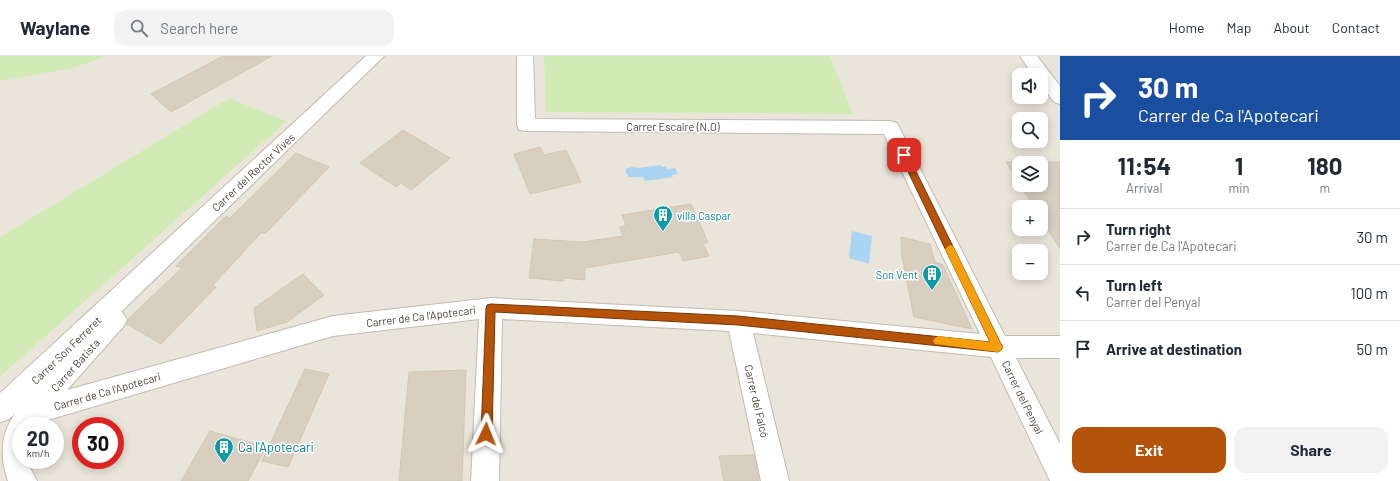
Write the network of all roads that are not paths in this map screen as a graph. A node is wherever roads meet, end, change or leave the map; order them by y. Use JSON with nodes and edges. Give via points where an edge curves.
{"nodes":[{"id":1,"x":376,"y":56,"type":"edge"},
{"id":2,"x":525,"y":56,"type":"edge"},
{"id":3,"x":1028,"y":56,"type":"edge"},
{"id":4,"x":1060,"y":98,"type":"edge"},
{"id":5,"x":890,"y":128,"type":"joint"},
{"id":6,"x":130,"y":288,"type":"junction"},
{"id":7,"x":491,"y":308,"type":"junction"},
{"id":8,"x":738,"y":320,"type":"junction"},
{"id":9,"x":998,"y":347,"type":"junction"},
{"id":10,"x":1060,"y":347,"type":"edge"},
{"id":11,"x":0,"y":410,"type":"edge"},
{"id":12,"x":28,"y":417,"type":"edge"},
{"id":13,"x":38,"y":417,"type":"edge"},
{"id":14,"x":12,"y":439,"type":"edge"},
{"id":15,"x":12,"y":463,"type":"edge"},
{"id":16,"x":16,"y":469,"type":"edge"},
{"id":17,"x":1060,"y":472,"type":"edge"},
{"id":18,"x":23,"y":481,"type":"edge"},
{"id":19,"x":484,"y":481,"type":"edge"},
{"id":20,"x":775,"y":481,"type":"edge"}],
"edges":[{"from":1,"to":6,"type":"street","name":"Carrer del Rector Vives"},
{"from":2,"to":5,"type":"street","name":"Carrer Escaire (N.O)","via":[[526,125]]},
{"from":3,"to":4,"type":"street"},
{"from":5,"to":9,"type":"street","name":"Carrer del Penyal"},
{"from":6,"to":11,"type":"street","name":"Carrer Son Ferreret"},
{"from":6,"to":12,"type":"street","name":"Carrer Batista","via":[[139,295]]},
{"from":7,"to":8,"type":"street","name":"Carrer de Ca l'Apotecari"},
{"from":7,"to":13,"type":"street","name":"Carrer de Ca l'Apotecari","via":[[333,326]]},
{"from":7,"to":19,"type":"street"},
{"from":8,"to":9,"type":"street","name":"Carrer de Ca l'Apotecari"},
{"from":8,"to":20,"type":"street","name":"Carrer del Falcó"},
{"from":9,"to":10,"type":"street","name":"Carrer de Ca l'Apotecari"},
{"from":9,"to":17,"type":"street","name":"Carrer del Penyal"},
{"from":14,"to":15,"type":"street","name":"Carrer Batista","via":[[8,447],[8,456]]},
{"from":16,"to":18,"type":"street","name":"Carrer Batista"}]}
